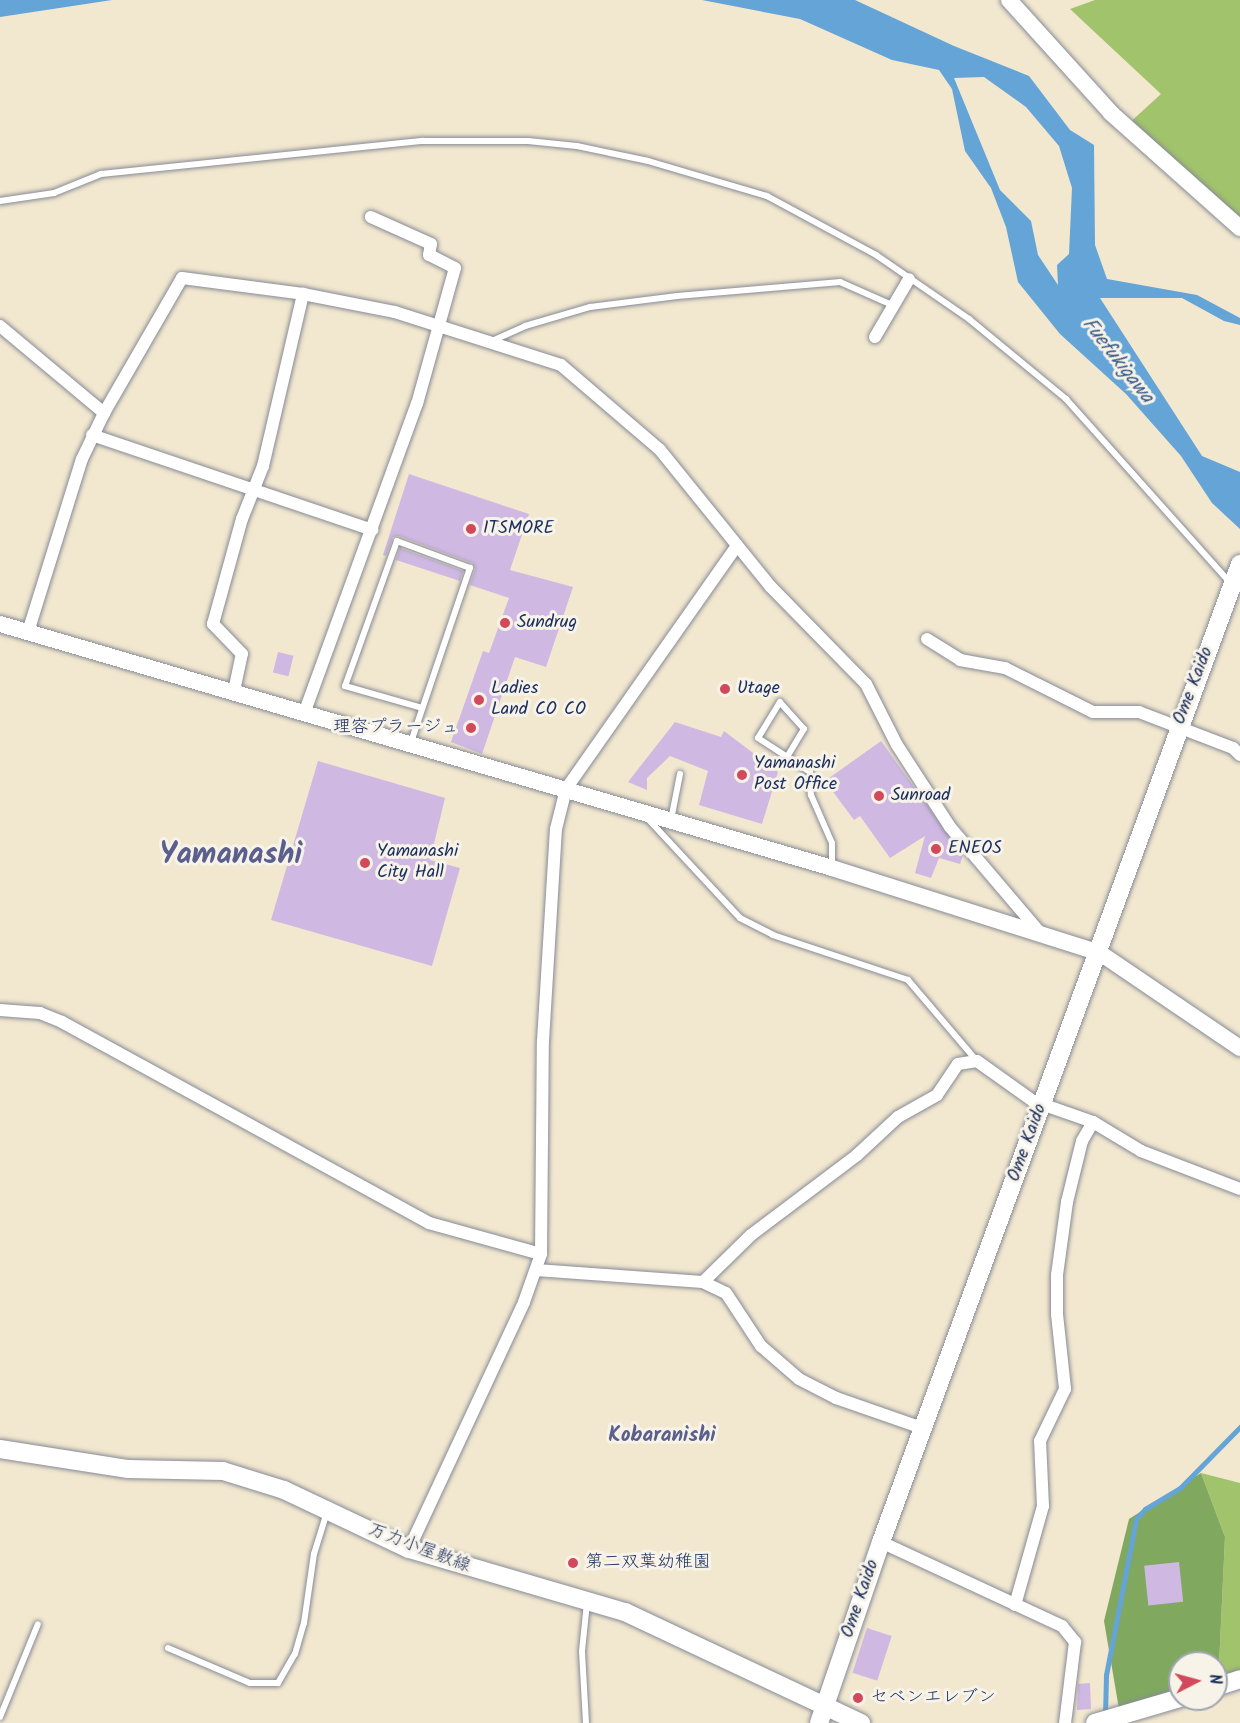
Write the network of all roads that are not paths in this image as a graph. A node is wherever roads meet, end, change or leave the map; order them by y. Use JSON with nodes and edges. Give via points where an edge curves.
{"nodes":[{"id":1,"x":1009,"y":0,"type":"edge"},
{"id":2,"x":0,"y":201,"type":"edge"},
{"id":3,"x":371,"y":217,"type":"dead end"},
{"id":4,"x":1240,"y":228,"type":"edge"},
{"id":5,"x":909,"y":279,"type":"junction"},
{"id":6,"x":303,"y":294,"type":"junction"},
{"id":7,"x":892,"y":305,"type":"junction"},
{"id":8,"x":0,"y":326,"type":"edge"},
{"id":9,"x":436,"y":328,"type":"junction"},
{"id":10,"x":875,"y":337,"type":"dead end"},
{"id":11,"x":491,"y":342,"type":"junction"},
{"id":12,"x":104,"y":413,"type":"junction"},
{"id":13,"x":92,"y":435,"type":"junction"},
{"id":14,"x":253,"y":489,"type":"junction"},
{"id":15,"x":372,"y":530,"type":"junction"},
{"id":16,"x":736,"y":548,"type":"junction"},
{"id":17,"x":1236,"y":573,"type":"edge"},
{"id":18,"x":0,"y":624,"type":"edge"},
{"id":19,"x":28,"y":632,"type":"junction"},
{"id":20,"x":927,"y":639,"type":"dead end"},
{"id":21,"x":234,"y":691,"type":"junction"},
{"id":22,"x":422,"y":708,"type":"junction"},
{"id":23,"x":305,"y":711,"type":"junction"},
{"id":24,"x":1178,"y":729,"type":"junction"},
{"id":25,"x":411,"y":742,"type":"junction"},
{"id":26,"x":1240,"y":756,"type":"edge"},
{"id":27,"x":787,"y":757,"type":"junction"},
{"id":28,"x":680,"y":774,"type":"dead end"},
{"id":29,"x":566,"y":789,"type":"junction"},
{"id":30,"x":642,"y":812,"type":"junction"},
{"id":31,"x":671,"y":820,"type":"junction"},
{"id":32,"x":832,"y":867,"type":"junction"},
{"id":33,"x":1041,"y":934,"type":"junction"},
{"id":34,"x":1100,"y":953,"type":"junction"},
{"id":35,"x":0,"y":1010,"type":"edge"},
{"id":36,"x":1240,"y":1048,"type":"edge"},
{"id":37,"x":977,"y":1061,"type":"junction"},
{"id":38,"x":1042,"y":1105,"type":"junction"},
{"id":39,"x":1093,"y":1122,"type":"junction"},
{"id":40,"x":1240,"y":1189,"type":"edge"},
{"id":41,"x":541,"y":1254,"type":"junction"},
{"id":42,"x":536,"y":1270,"type":"junction"},
{"id":43,"x":703,"y":1282,"type":"junction"},
{"id":44,"x":925,"y":1429,"type":"junction"},
{"id":45,"x":0,"y":1449,"type":"edge"},
{"id":46,"x":327,"y":1512,"type":"junction"},
{"id":47,"x":881,"y":1542,"type":"junction"},
{"id":48,"x":409,"y":1549,"type":"junction"},
{"id":49,"x":587,"y":1599,"type":"junction"},
{"id":50,"x":1015,"y":1605,"type":"junction"},
{"id":51,"x":38,"y":1624,"type":"dead end"},
{"id":52,"x":168,"y":1648,"type":"dead end"},
{"id":53,"x":1168,"y":1702,"type":"edge"},
{"id":54,"x":822,"y":1715,"type":"edge"},
{"id":55,"x":0,"y":1717,"type":"edge"},
{"id":56,"x":1120,"y":1719,"type":"edge"},
{"id":57,"x":586,"y":1723,"type":"edge"},
{"id":58,"x":861,"y":1723,"type":"edge"},
{"id":59,"x":1065,"y":1723,"type":"edge"},
{"id":60,"x":1095,"y":1723,"type":"edge"}],
"edges":[{"from":1,"to":4,"type":"street","via":[[1111,113]]},
{"from":2,"to":5,"type":"lane","via":[[54,194],[101,174],[423,141],[528,141],[648,161],[767,196],[876,255]]},
{"from":3,"to":9,"type":"street","via":[[431,244],[429,255],[455,268]]},
{"from":5,"to":7,"type":"street"},
{"from":5,"to":17,"type":"lane","via":[[969,319],[1065,399]]},
{"from":6,"to":9,"type":"street","via":[[394,312]]},
{"from":6,"to":12,"type":"street","via":[[182,278]]},
{"from":6,"to":14,"type":"street","via":[[284,388]]},
{"from":7,"to":10,"type":"street"},
{"from":7,"to":11,"type":"lane","via":[[840,282],[677,296],[590,307],[525,326]]},
{"from":8,"to":12,"type":"street"},
{"from":9,"to":11,"type":"street"},
{"from":9,"to":15,"type":"street","via":[[417,404]]},
{"from":11,"to":16,"type":"street","via":[[561,365],[660,450]]},
{"from":12,"to":13,"type":"street"},
{"from":13,"to":14,"type":"street"},
{"from":13,"to":19,"type":"street","via":[[60,523]]},
{"from":14,"to":15,"type":"street"},
{"from":14,"to":21,"type":"street","via":[[213,624],[242,654]]},
{"from":15,"to":23,"type":"street"},
{"from":16,"to":29,"type":"street"},
{"from":16,"to":33,"type":"street","via":[[866,684],[897,745],[950,827]]},
{"from":17,"to":24,"type":"main road","name":"Ome Kaido"},
{"from":18,"to":19,"type":"street"},
{"from":19,"to":21,"type":"street"},
{"from":20,"to":24,"type":"street","via":[[960,660],[1005,668],[1093,712],[1139,712]]},
{"from":21,"to":23,"type":"street"},
{"from":22,"to":22,"type":"lane","via":[[345,686],[397,541],[470,568]]},
{"from":22,"to":25,"type":"lane"},
{"from":23,"to":25,"type":"street"},
{"from":24,"to":26,"type":"street","via":[[1233,747]]},
{"from":24,"to":34,"type":"main road","name":"Ome Kaido"},
{"from":25,"to":29,"type":"street"},
{"from":27,"to":27,"type":"lane","via":[[758,738],[780,702],[804,729]]},
{"from":27,"to":32,"type":"lane","via":[[810,772],[811,795],[832,843]]},
{"from":28,"to":31,"type":"lane"},
{"from":29,"to":30,"type":"street"},
{"from":29,"to":41,"type":"street","via":[[556,829],[543,1041]]},
{"from":30,"to":31,"type":"street"},
{"from":30,"to":37,"type":"lane","via":[[740,918],[773,935],[908,980]]},
{"from":31,"to":32,"type":"street"},
{"from":32,"to":33,"type":"street"},
{"from":33,"to":34,"type":"street"},
{"from":34,"to":36,"type":"street"},
{"from":34,"to":38,"type":"main road","name":"Ome Kaido"},
{"from":35,"to":41,"type":"street","via":[[40,1013],[62,1023],[429,1222]]},
{"from":37,"to":38,"type":"street"},
{"from":37,"to":43,"type":"street","via":[[958,1064],[937,1095],[898,1117],[857,1155],[751,1235]]},
{"from":38,"to":39,"type":"street"},
{"from":38,"to":44,"type":"main road","name":"Ome Kaido"},
{"from":39,"to":40,"type":"street","via":[[1141,1151]]},
{"from":39,"to":50,"type":"street","via":[[1082,1141],[1067,1202],[1057,1275],[1065,1389],[1041,1441],[1043,1506]]},
{"from":41,"to":42,"type":"street"},
{"from":42,"to":43,"type":"street"},
{"from":42,"to":48,"type":"street"},
{"from":43,"to":44,"type":"street","via":[[726,1293],[761,1346],[799,1379],[836,1398]]},
{"from":44,"to":47,"type":"main road","name":"Ome Kaido"},
{"from":45,"to":46,"type":"main road","name":"万力小屋敷線","via":[[128,1469],[223,1471],[284,1490]]},
{"from":46,"to":48,"type":"main road","name":"万力小屋敷線"},
{"from":46,"to":52,"type":"lane","via":[[314,1554],[304,1623],[295,1654],[279,1683],[250,1683]]},
{"from":47,"to":50,"type":"street"},
{"from":47,"to":54,"type":"main road","name":"Ome Kaido"},
{"from":48,"to":49,"type":"main road","name":"万力小屋敷線","via":[[492,1576]]},
{"from":49,"to":54,"type":"main road","name":"万力小屋敷線","via":[[690,1640]]},
{"from":49,"to":57,"type":"lane","via":[[582,1651]]},
{"from":50,"to":59,"type":"street","via":[[1062,1626],[1075,1642]]},
{"from":51,"to":55,"type":"lane"},
{"from":53,"to":56,"type":"main road"},
{"from":54,"to":58,"type":"main road","name":"万力小屋敷線"},
{"from":56,"to":60,"type":"main road"}]}
